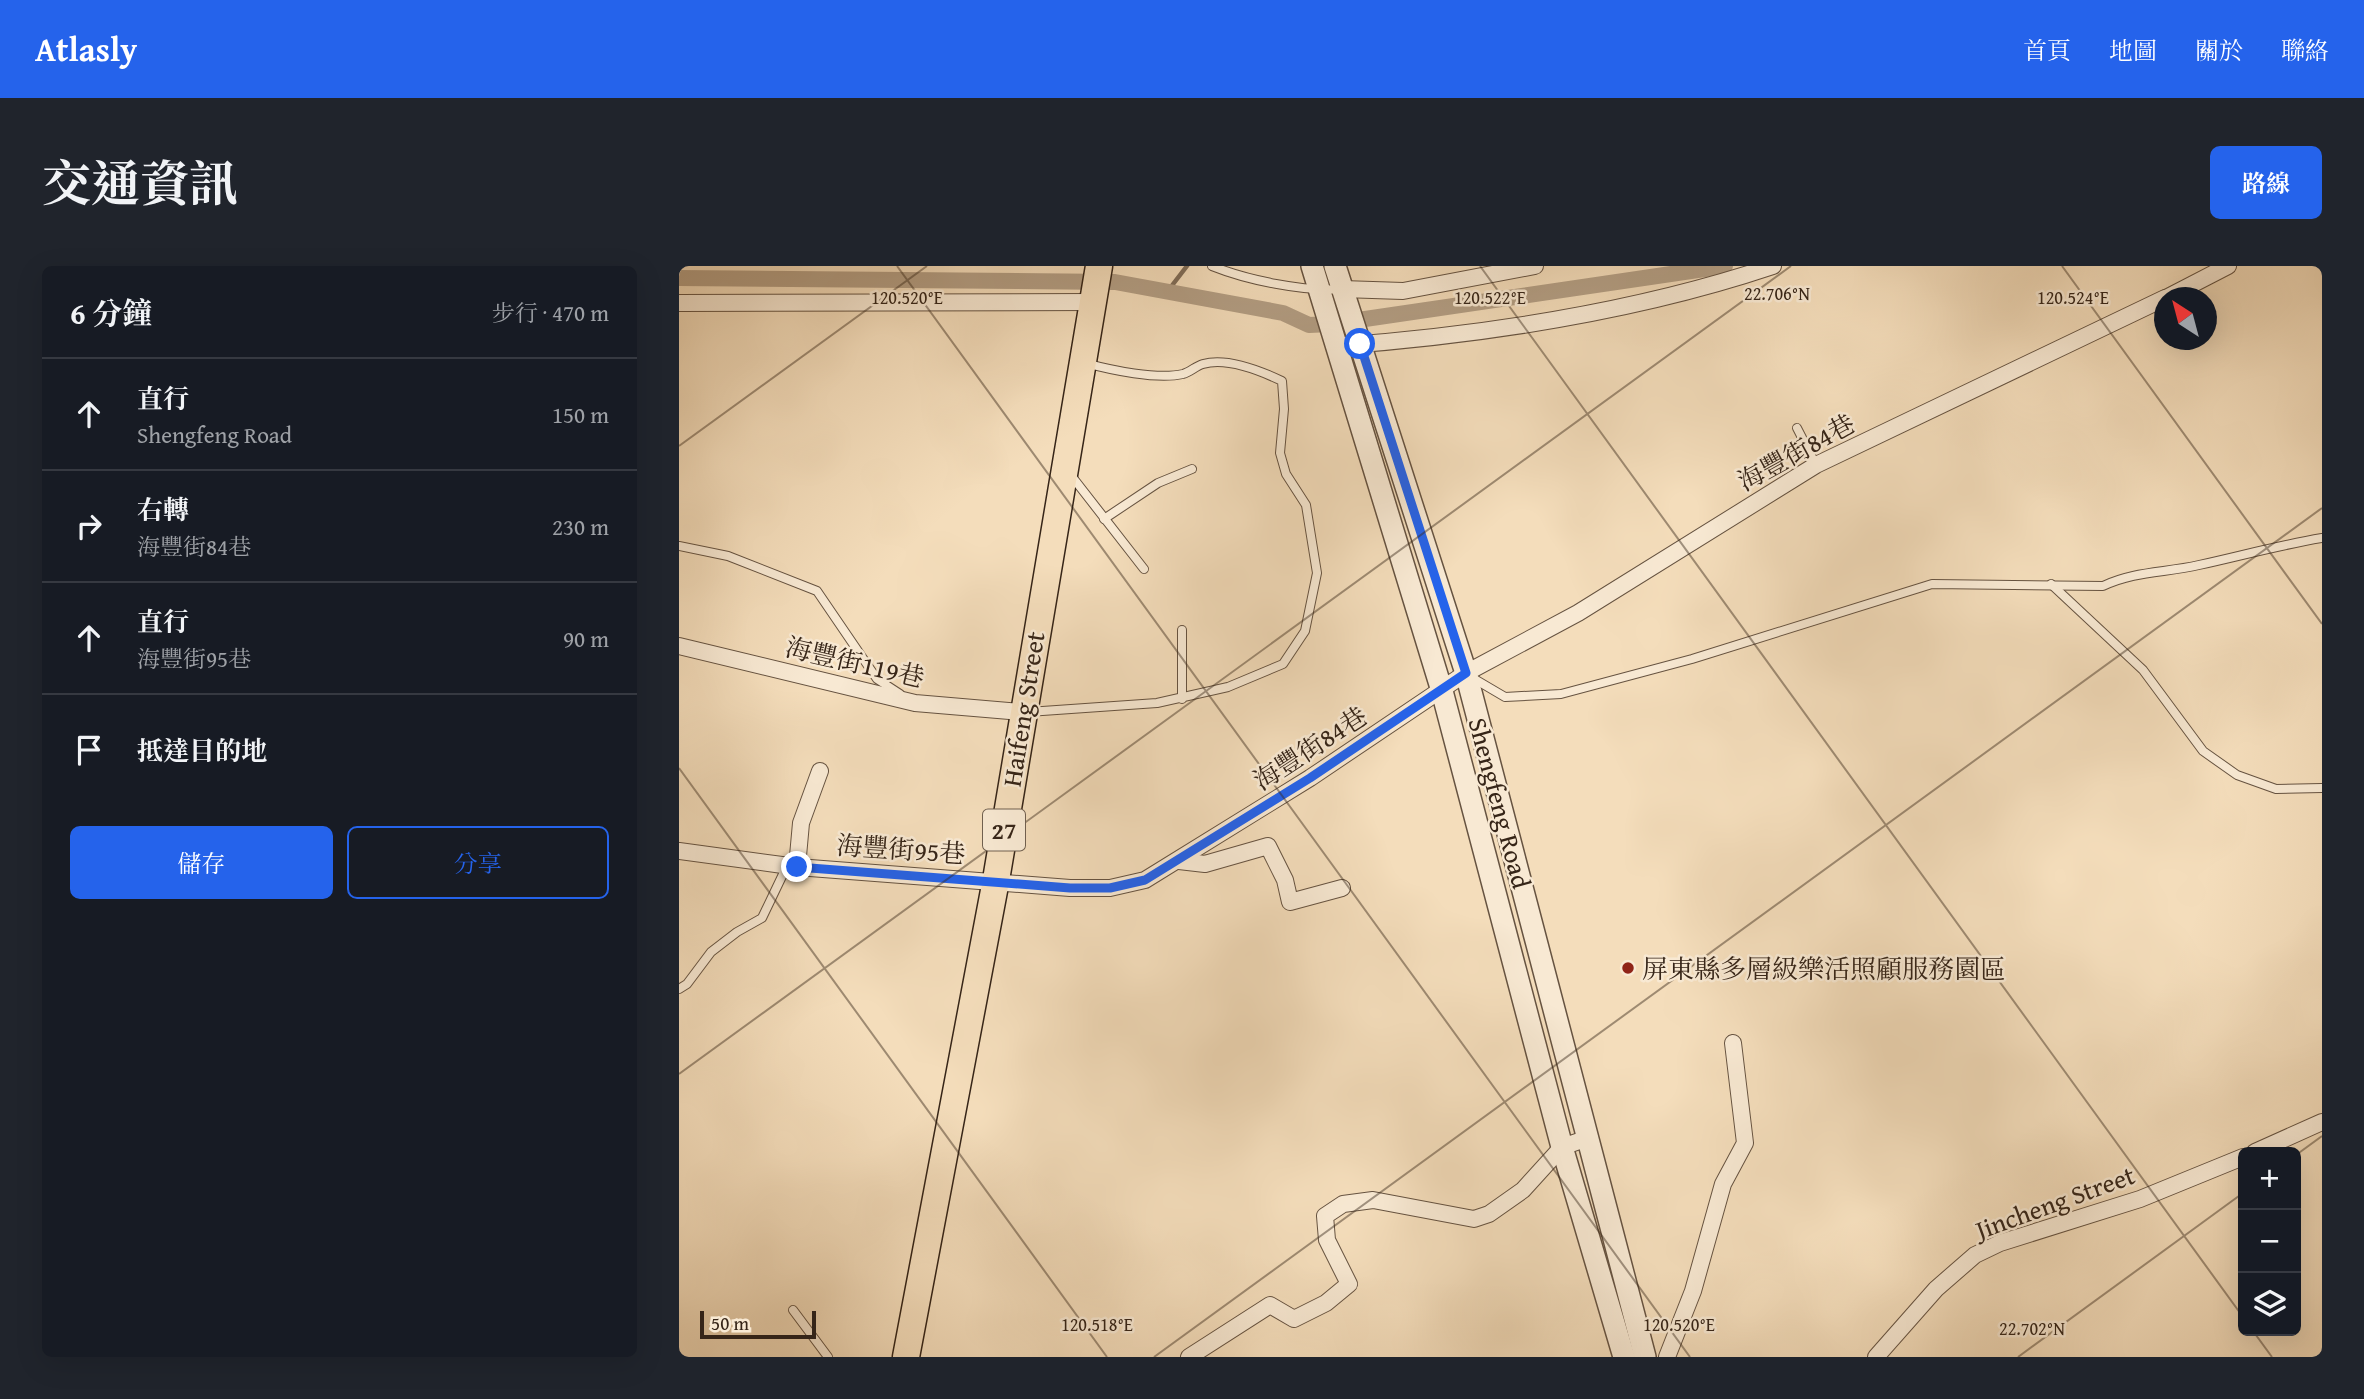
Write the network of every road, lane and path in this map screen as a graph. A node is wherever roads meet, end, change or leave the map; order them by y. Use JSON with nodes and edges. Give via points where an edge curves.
{"nodes":[{"id":1,"x":1099,"y":266,"type":"edge"},
{"id":2,"x":1212,"y":266,"type":"edge"},
{"id":3,"x":1312,"y":266,"type":"edge"},
{"id":4,"x":1335,"y":266,"type":"edge"},
{"id":5,"x":1535,"y":266,"type":"edge"},
{"id":6,"x":1773,"y":266,"type":"edge"},
{"id":7,"x":2228,"y":266,"type":"edge"},
{"id":8,"x":2187,"y":287,"type":"edge"},
{"id":9,"x":1342,"y":289,"type":"junction"},
{"id":10,"x":1320,"y":291,"type":"junction"},
{"id":11,"x":1094,"y":302,"type":"junction"},
{"id":12,"x":679,"y":303,"type":"edge"},
{"id":13,"x":2154,"y":303,"type":"edge"},
{"id":14,"x":1360,"y":344,"type":"junction"},
{"id":15,"x":1337,"y":346,"type":"junction"},
{"id":16,"x":1083,"y":363,"type":"junction"},
{"id":17,"x":1797,"y":428,"type":"dead end"},
{"id":18,"x":1816,"y":465,"type":"junction"},
{"id":19,"x":1064,"y":466,"type":"junction"},
{"id":20,"x":1192,"y":469,"type":"dead end"},
{"id":21,"x":1104,"y":519,"type":"junction"},
{"id":22,"x":2322,"y":538,"type":"edge"},
{"id":23,"x":679,"y":546,"type":"edge"},
{"id":24,"x":1144,"y":569,"type":"dead end"},
{"id":25,"x":2051,"y":584,"type":"junction"},
{"id":26,"x":1182,"y":630,"type":"dead end"},
{"id":27,"x":679,"y":646,"type":"edge"},
{"id":28,"x":1466,"y":673,"type":"junction"},
{"id":29,"x":1442,"y":691,"type":"junction"},
{"id":30,"x":1182,"y":699,"type":"junction"},
{"id":31,"x":915,"y":703,"type":"junction"},
{"id":32,"x":1022,"y":712,"type":"junction"},
{"id":33,"x":820,"y":771,"type":"dead end"},
{"id":34,"x":2322,"y":788,"type":"edge"},
{"id":35,"x":679,"y":851,"type":"edge"},
{"id":36,"x":1179,"y":861,"type":"junction"},
{"id":37,"x":797,"y":867,"type":"junction"},
{"id":38,"x":996,"y":880,"type":"junction"},
{"id":39,"x":1342,"y":888,"type":"dead end"},
{"id":40,"x":679,"y":989,"type":"edge"},
{"id":41,"x":1733,"y":1043,"type":"dead end"},
{"id":42,"x":2322,"y":1122,"type":"edge"},
{"id":43,"x":1588,"y":1138,"type":"junction"},
{"id":44,"x":1562,"y":1147,"type":"junction"},
{"id":45,"x":2266,"y":1147,"type":"edge"},
{"id":46,"x":2238,"y":1159,"type":"edge"},
{"id":47,"x":793,"y":1310,"type":"dead end"},
{"id":48,"x":905,"y":1351,"type":"edge"},
{"id":49,"x":828,"y":1357,"type":"edge"},
{"id":50,"x":1189,"y":1357,"type":"edge"},
{"id":51,"x":1624,"y":1357,"type":"edge"},
{"id":52,"x":1645,"y":1357,"type":"edge"},
{"id":53,"x":1667,"y":1357,"type":"edge"},
{"id":54,"x":1877,"y":1357,"type":"edge"}],
"edges":[{"from":1,"to":11,"type":"main road","name":"Haifeng Street","number":"27"},
{"from":2,"to":10,"type":"lane","via":[[1243,279]]},
{"from":3,"to":10,"type":"street","name":"Shengfeng Road"},
{"from":4,"to":9,"type":"street","name":"Shengfeng Road"},
{"from":5,"to":9,"type":"street","via":[[1403,291]]},
{"from":6,"to":14,"type":"street","via":[[1702,288],[1524,327]]},
{"from":7,"to":8,"type":"street","name":"海豐街84巷"},
{"from":9,"to":10,"type":"lane"},
{"from":9,"to":14,"type":"street","name":"Shengfeng Road"},
{"from":10,"to":15,"type":"street","name":"Shengfeng Road"},
{"from":11,"to":12,"type":"street"},
{"from":11,"to":16,"type":"main road","name":"Haifeng Street","number":"27"},
{"from":13,"to":18,"type":"street","name":"海豐街84巷"},
{"from":14,"to":15,"type":"street"},
{"from":14,"to":28,"type":"street","name":"Shengfeng Road"},
{"from":15,"to":29,"type":"street","name":"Shengfeng Road"},
{"from":16,"to":19,"type":"main road","name":"Haifeng Street","number":"27"},
{"from":16,"to":30,"type":"lane","via":[[1125,373],[1171,374],[1183,374],[1204,363],[1231,365],[1282,381],[1280,453],[1286,474],[1306,506],[1317,573],[1305,631],[1283,664],[1228,687]]},
{"from":17,"to":18,"type":"lane"},
{"from":18,"to":28,"type":"street","name":"海豐街84巷","via":[[1578,613]]},
{"from":19,"to":21,"type":"lane"},
{"from":19,"to":32,"type":"main road","name":"Haifeng Street","number":"27"},
{"from":20,"to":21,"type":"lane","via":[[1158,483]]},
{"from":21,"to":24,"type":"lane"},
{"from":22,"to":25,"type":"lane","via":[[2196,566],[2126,575],[2102,586]]},
{"from":23,"to":31,"type":"lane","via":[[728,556],[817,591],[877,679]]},
{"from":25,"to":28,"type":"lane","via":[[1932,584],[1692,659],[1561,694],[1505,697]]},
{"from":25,"to":34,"type":"lane","via":[[2143,670],[2203,751],[2237,775],[2276,789]]},
{"from":26,"to":30,"type":"lane"},
{"from":27,"to":31,"type":"street","name":"海豐街119巷"},
{"from":28,"to":29,"type":"street","name":"海豐街84巷"},
{"from":28,"to":43,"type":"street","name":"Shengfeng Road"},
{"from":29,"to":36,"type":"street","name":"海豐街84巷"},
{"from":29,"to":44,"type":"street","name":"Shengfeng Road"},
{"from":30,"to":32,"type":"lane"},
{"from":31,"to":32,"type":"street","name":"海豐街119巷"},
{"from":32,"to":38,"type":"main road","name":"Haifeng Street","number":"27"},
{"from":33,"to":37,"type":"street","via":[[801,823]]},
{"from":35,"to":37,"type":"street","name":"海豐街95巷"},
{"from":36,"to":38,"type":"street","name":"海豐街84巷","via":[[1145,880],[1110,888]]},
{"from":36,"to":39,"type":"street","via":[[1205,864],[1268,846],[1290,902]]},
{"from":37,"to":38,"type":"street","name":"海豐街95巷"},
{"from":37,"to":40,"type":"lane","via":[[785,870],[762,918],[711,952]]},
{"from":38,"to":48,"type":"main road","name":"Haifeng Street","number":"27"},
{"from":41,"to":53,"type":"street","via":[[1745,1143],[1723,1184],[1693,1291]]},
{"from":42,"to":45,"type":"street"},
{"from":43,"to":44,"type":"street"},
{"from":43,"to":52,"type":"street","name":"Shengfeng Road"},
{"from":44,"to":50,"type":"street","via":[[1523,1190],[1474,1219],[1373,1200],[1343,1204],[1325,1216],[1327,1240],[1349,1284],[1326,1303],[1294,1319],[1270,1305]]},
{"from":44,"to":51,"type":"street","name":"Shengfeng Road"},
{"from":46,"to":54,"type":"street","name":"Jincheng Street","via":[[2140,1199],[1975,1255],[1936,1289]]},
{"from":47,"to":49,"type":"lane"}]}
